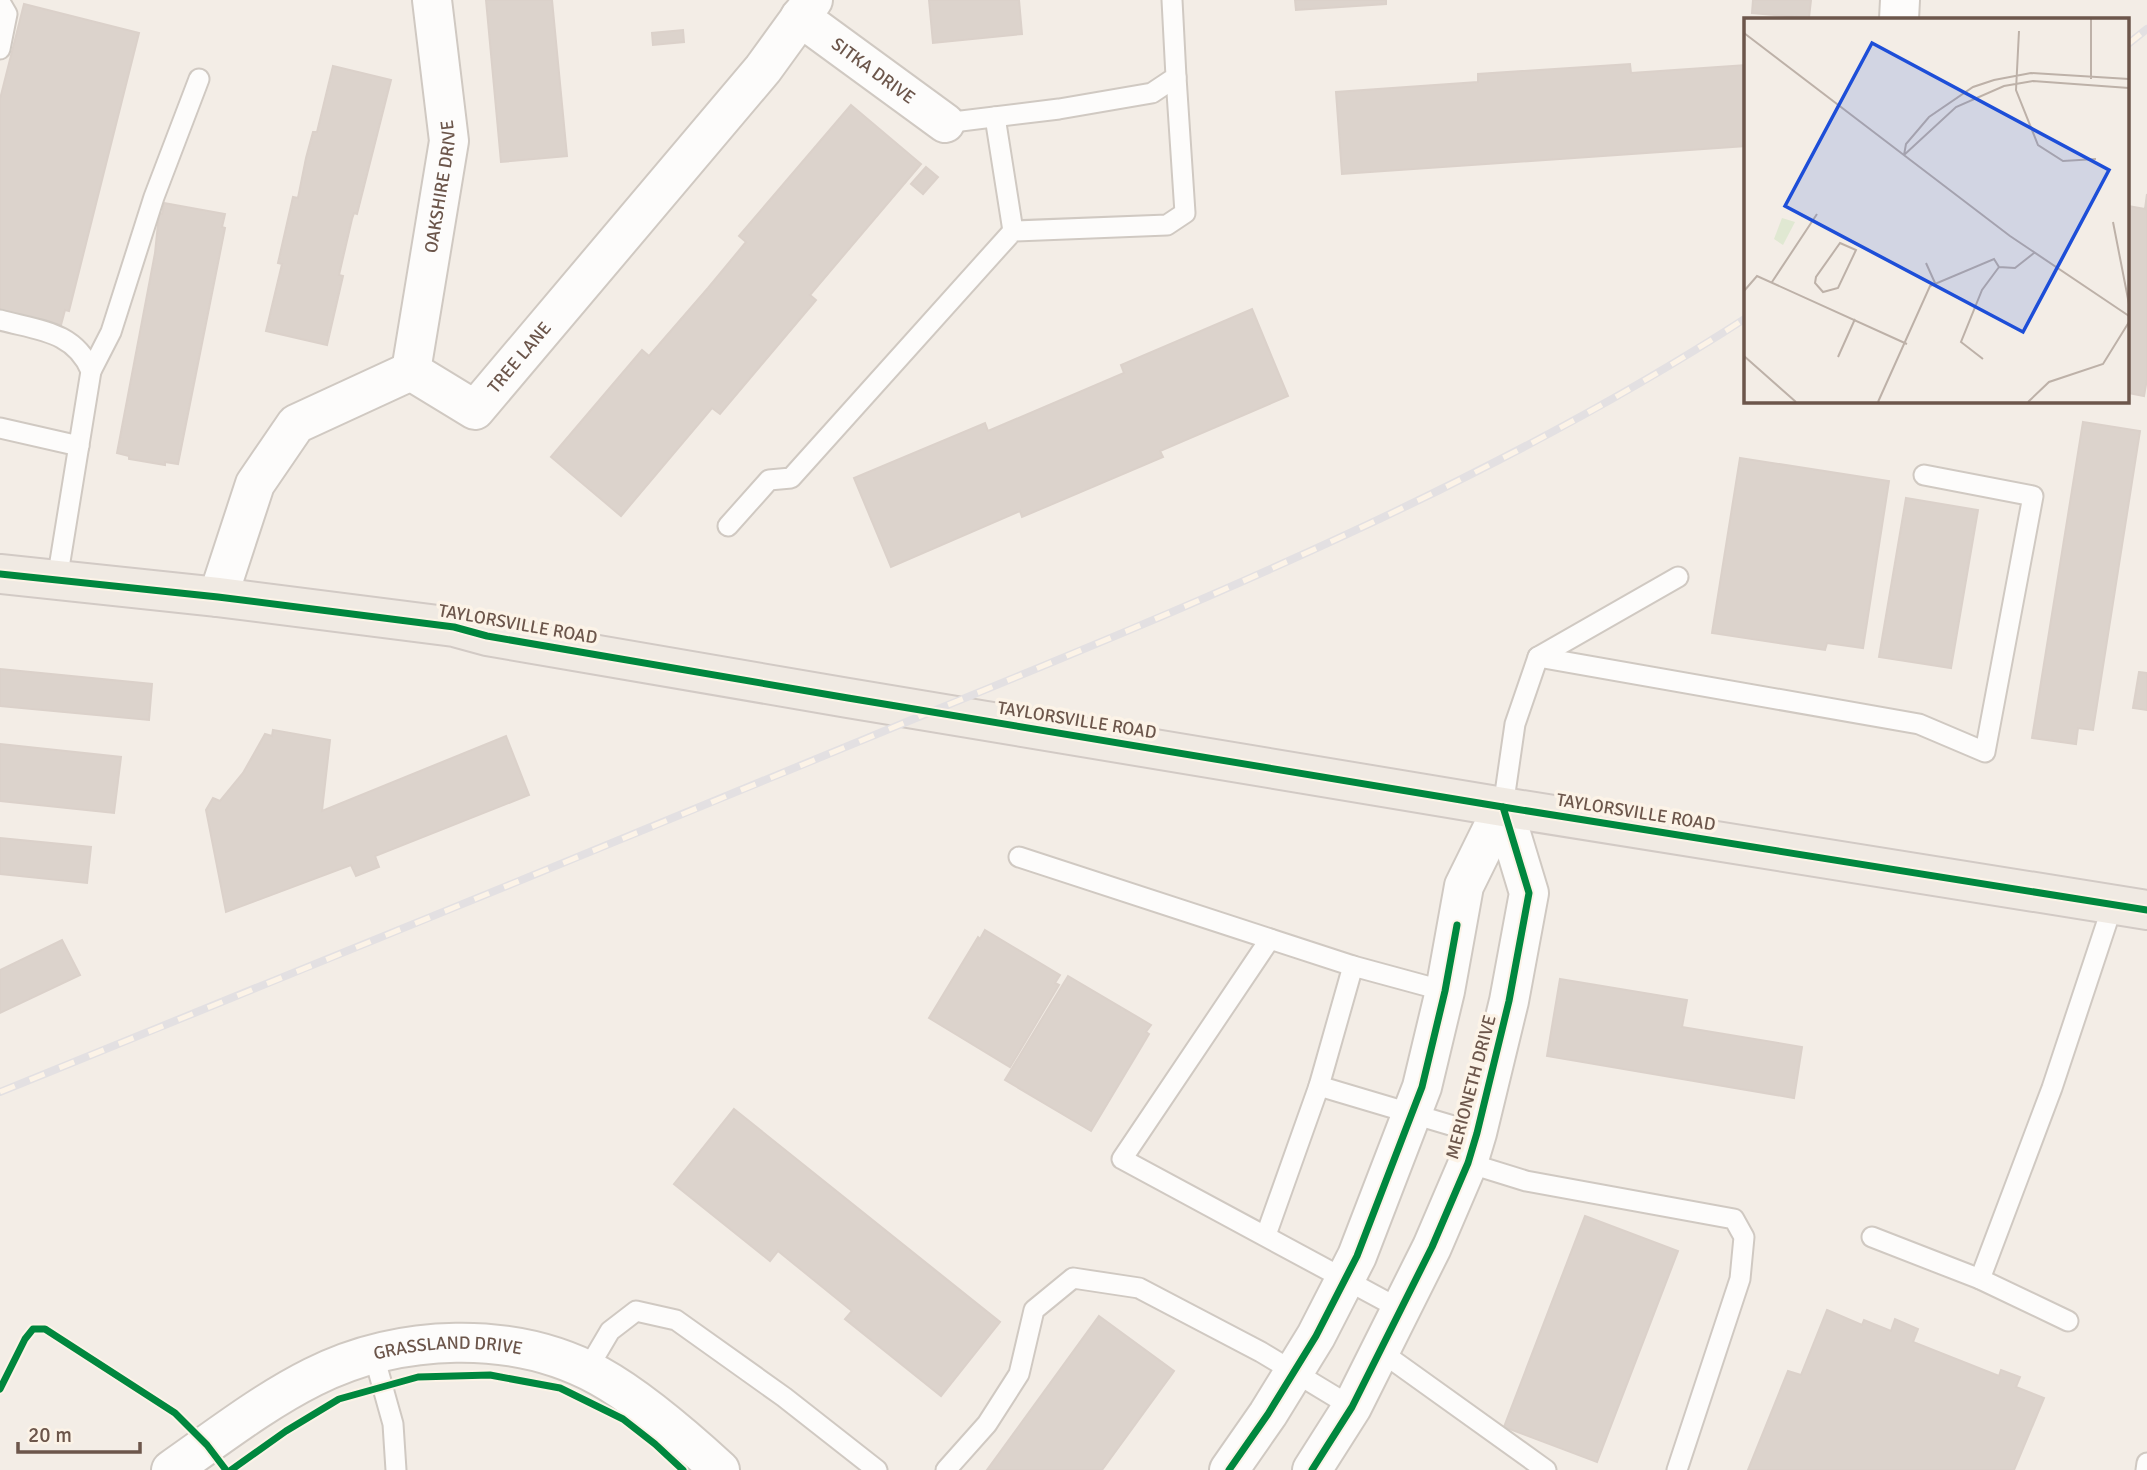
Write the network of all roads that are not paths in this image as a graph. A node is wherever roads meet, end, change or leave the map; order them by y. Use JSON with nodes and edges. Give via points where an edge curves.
{"nodes":[{"id":1,"x":432,"y":0,"type":"edge"},
{"id":2,"x":1172,"y":0,"type":"edge"},
{"id":3,"x":1900,"y":0,"type":"edge"},
{"id":4,"x":0,"y":2,"type":"edge"},
{"id":5,"x":807,"y":9,"type":"edge"},
{"id":6,"x":1899,"y":18,"type":"edge"},
{"id":7,"x":0,"y":49,"type":"edge"},
{"id":8,"x":1176,"y":77,"type":"junction"},
{"id":9,"x":199,"y":79,"type":"dead end"},
{"id":10,"x":995,"y":117,"type":"junction"},
{"id":11,"x":945,"y":123,"type":"joint"},
{"id":12,"x":1013,"y":231,"type":"junction"},
{"id":13,"x":0,"y":320,"type":"edge"},
{"id":14,"x":411,"y":370,"type":"junction"},
{"id":15,"x":91,"y":371,"type":"junction"},
{"id":16,"x":0,"y":428,"type":"edge"},
{"id":17,"x":79,"y":446,"type":"junction"},
{"id":18,"x":1924,"y":475,"type":"dead end"},
{"id":19,"x":728,"y":526,"type":"dead end"},
{"id":20,"x":0,"y":574,"type":"edge"},
{"id":21,"x":1678,"y":577,"type":"dead end"},
{"id":22,"x":57,"y":580,"type":"junction"},
{"id":23,"x":218,"y":597,"type":"junction"},
{"id":24,"x":1538,"y":657,"type":"junction"},
{"id":25,"x":1503,"y":807,"type":"junction"},
{"id":26,"x":1019,"y":857,"type":"dead end"},
{"id":27,"x":2130,"y":907,"type":"edge"},
{"id":28,"x":1270,"y":939,"type":"junction"},
{"id":29,"x":1353,"y":966,"type":"junction"},
{"id":30,"x":1445,"y":992,"type":"junction"},
{"id":31,"x":1319,"y":1086,"type":"junction"},
{"id":32,"x":1412,"y":1113,"type":"junction"},
{"id":33,"x":1473,"y":1148,"type":"junction"},
{"id":34,"x":1266,"y":1235,"type":"junction"},
{"id":35,"x":1872,"y":1237,"type":"dead end"},
{"id":36,"x":1345,"y":1279,"type":"junction"},
{"id":37,"x":1980,"y":1279,"type":"junction"},
{"id":38,"x":1400,"y":1309,"type":"junction"},
{"id":39,"x":2068,"y":1321,"type":"dead end"},
{"id":40,"x":1380,"y":1351,"type":"junction"},
{"id":41,"x":374,"y":1356,"type":"junction"},
{"id":42,"x":587,"y":1370,"type":"junction"},
{"id":43,"x":1294,"y":1372,"type":"junction"},
{"id":44,"x":1352,"y":1407,"type":"junction"},
{"id":45,"x":2147,"y":1463,"type":"edge"},
{"id":46,"x":171,"y":1470,"type":"edge"},
{"id":47,"x":396,"y":1470,"type":"edge"},
{"id":48,"x":720,"y":1470,"type":"edge"},
{"id":49,"x":877,"y":1470,"type":"edge"},
{"id":50,"x":946,"y":1470,"type":"edge"},
{"id":51,"x":1229,"y":1470,"type":"edge"},
{"id":52,"x":1312,"y":1470,"type":"edge"},
{"id":53,"x":1545,"y":1470,"type":"edge"},
{"id":54,"x":1677,"y":1470,"type":"edge"},
{"id":55,"x":2146,"y":1470,"type":"edge"}],
"edges":[{"from":1,"to":14,"type":"street","name":"OAKSHIRE DRIVE","via":[[449,141]]},
{"from":2,"to":8,"type":"lane"},
{"from":3,"to":6,"type":"street"},
{"from":4,"to":7,"type":"lane","via":[[7,13]]},
{"from":5,"to":11,"type":"street","name":"SITKA DRIVE"},
{"from":5,"to":14,"type":"street","name":"TREE LANE","via":[[763,69],[475,410]]},
{"from":8,"to":10,"type":"lane","via":[[1152,93]]},
{"from":8,"to":12,"type":"lane","via":[[1185,213],[1167,225]]},
{"from":9,"to":15,"type":"lane","via":[[154,197],[111,332]]},
{"from":10,"to":11,"type":"lane"},
{"from":10,"to":12,"type":"lane"},
{"from":12,"to":19,"type":"lane","via":[[791,478],[769,480]]},
{"from":13,"to":15,"type":"lane","via":[[66,338],[86,357]]},
{"from":14,"to":23,"type":"street","via":[[296,424],[255,484]]},
{"from":15,"to":17,"type":"lane"},
{"from":16,"to":17,"type":"lane"},
{"from":17,"to":22,"type":"lane"},
{"from":18,"to":24,"type":"lane","via":[[2034,496],[1985,752],[1919,724]]},
{"from":20,"to":22,"type":"main road","name":"TAYLORSVILLE ROAD"},
{"from":21,"to":24,"type":"lane"},
{"from":22,"to":23,"type":"main road","name":"TAYLORSVILLE ROAD"},
{"from":23,"to":25,"type":"main road","name":"TAYLORSVILLE ROAD","via":[[454,627]]},
{"from":24,"to":25,"type":"lane","via":[[1515,724]]},
{"from":25,"to":27,"type":"main road","name":"TAYLORSVILLE ROAD"},
{"from":25,"to":30,"type":"street","via":[[1464,886]]},
{"from":25,"to":33,"type":"street","name":"MERIONETH DRIVE","via":[[1529,893],[1509,1001]]},
{"from":26,"to":28,"type":"lane"},
{"from":27,"to":37,"type":"lane","via":[[2052,1088]]},
{"from":28,"to":29,"type":"lane"},
{"from":28,"to":34,"type":"lane","via":[[1122,1158]]},
{"from":29,"to":30,"type":"lane"},
{"from":29,"to":31,"type":"lane"},
{"from":30,"to":32,"type":"street"},
{"from":31,"to":32,"type":"lane"},
{"from":31,"to":34,"type":"lane"},
{"from":32,"to":33,"type":"lane"},
{"from":32,"to":36,"type":"street"},
{"from":33,"to":38,"type":"street","name":"MERIONETH DRIVE","via":[[1432,1247]]},
{"from":33,"to":54,"type":"lane","via":[[1526,1181],[1734,1219],[1744,1237],[1740,1279]]},
{"from":34,"to":36,"type":"lane"},
{"from":35,"to":37,"type":"lane"},
{"from":36,"to":38,"type":"lane"},
{"from":36,"to":43,"type":"street"},
{"from":37,"to":39,"type":"lane"},
{"from":38,"to":40,"type":"street","name":"MERIONETH DRIVE"},
{"from":40,"to":44,"type":"street","name":"MERIONETH DRIVE"},
{"from":40,"to":53,"type":"lane"},
{"from":41,"to":42,"type":"street","name":"GRASSLAND DRIVE","via":[[429,1344],[494,1343],[531,1349]]},
{"from":41,"to":46,"type":"street","name":"GRASSLAND DRIVE","via":[[312,1377]]},
{"from":41,"to":47,"type":"lane","via":[[393,1424]]},
{"from":42,"to":48,"type":"street","name":"GRASSLAND DRIVE","via":[[639,1403]]},
{"from":42,"to":49,"type":"lane","via":[[610,1331],[636,1311],[676,1320]]},
{"from":43,"to":44,"type":"lane"},
{"from":43,"to":50,"type":"lane","via":[[1139,1288],[1073,1278],[1034,1310],[1019,1374],[987,1424]]},
{"from":43,"to":51,"type":"street"},
{"from":44,"to":52,"type":"street","name":"MERIONETH DRIVE"},
{"from":45,"to":55,"type":"lane"}]}
